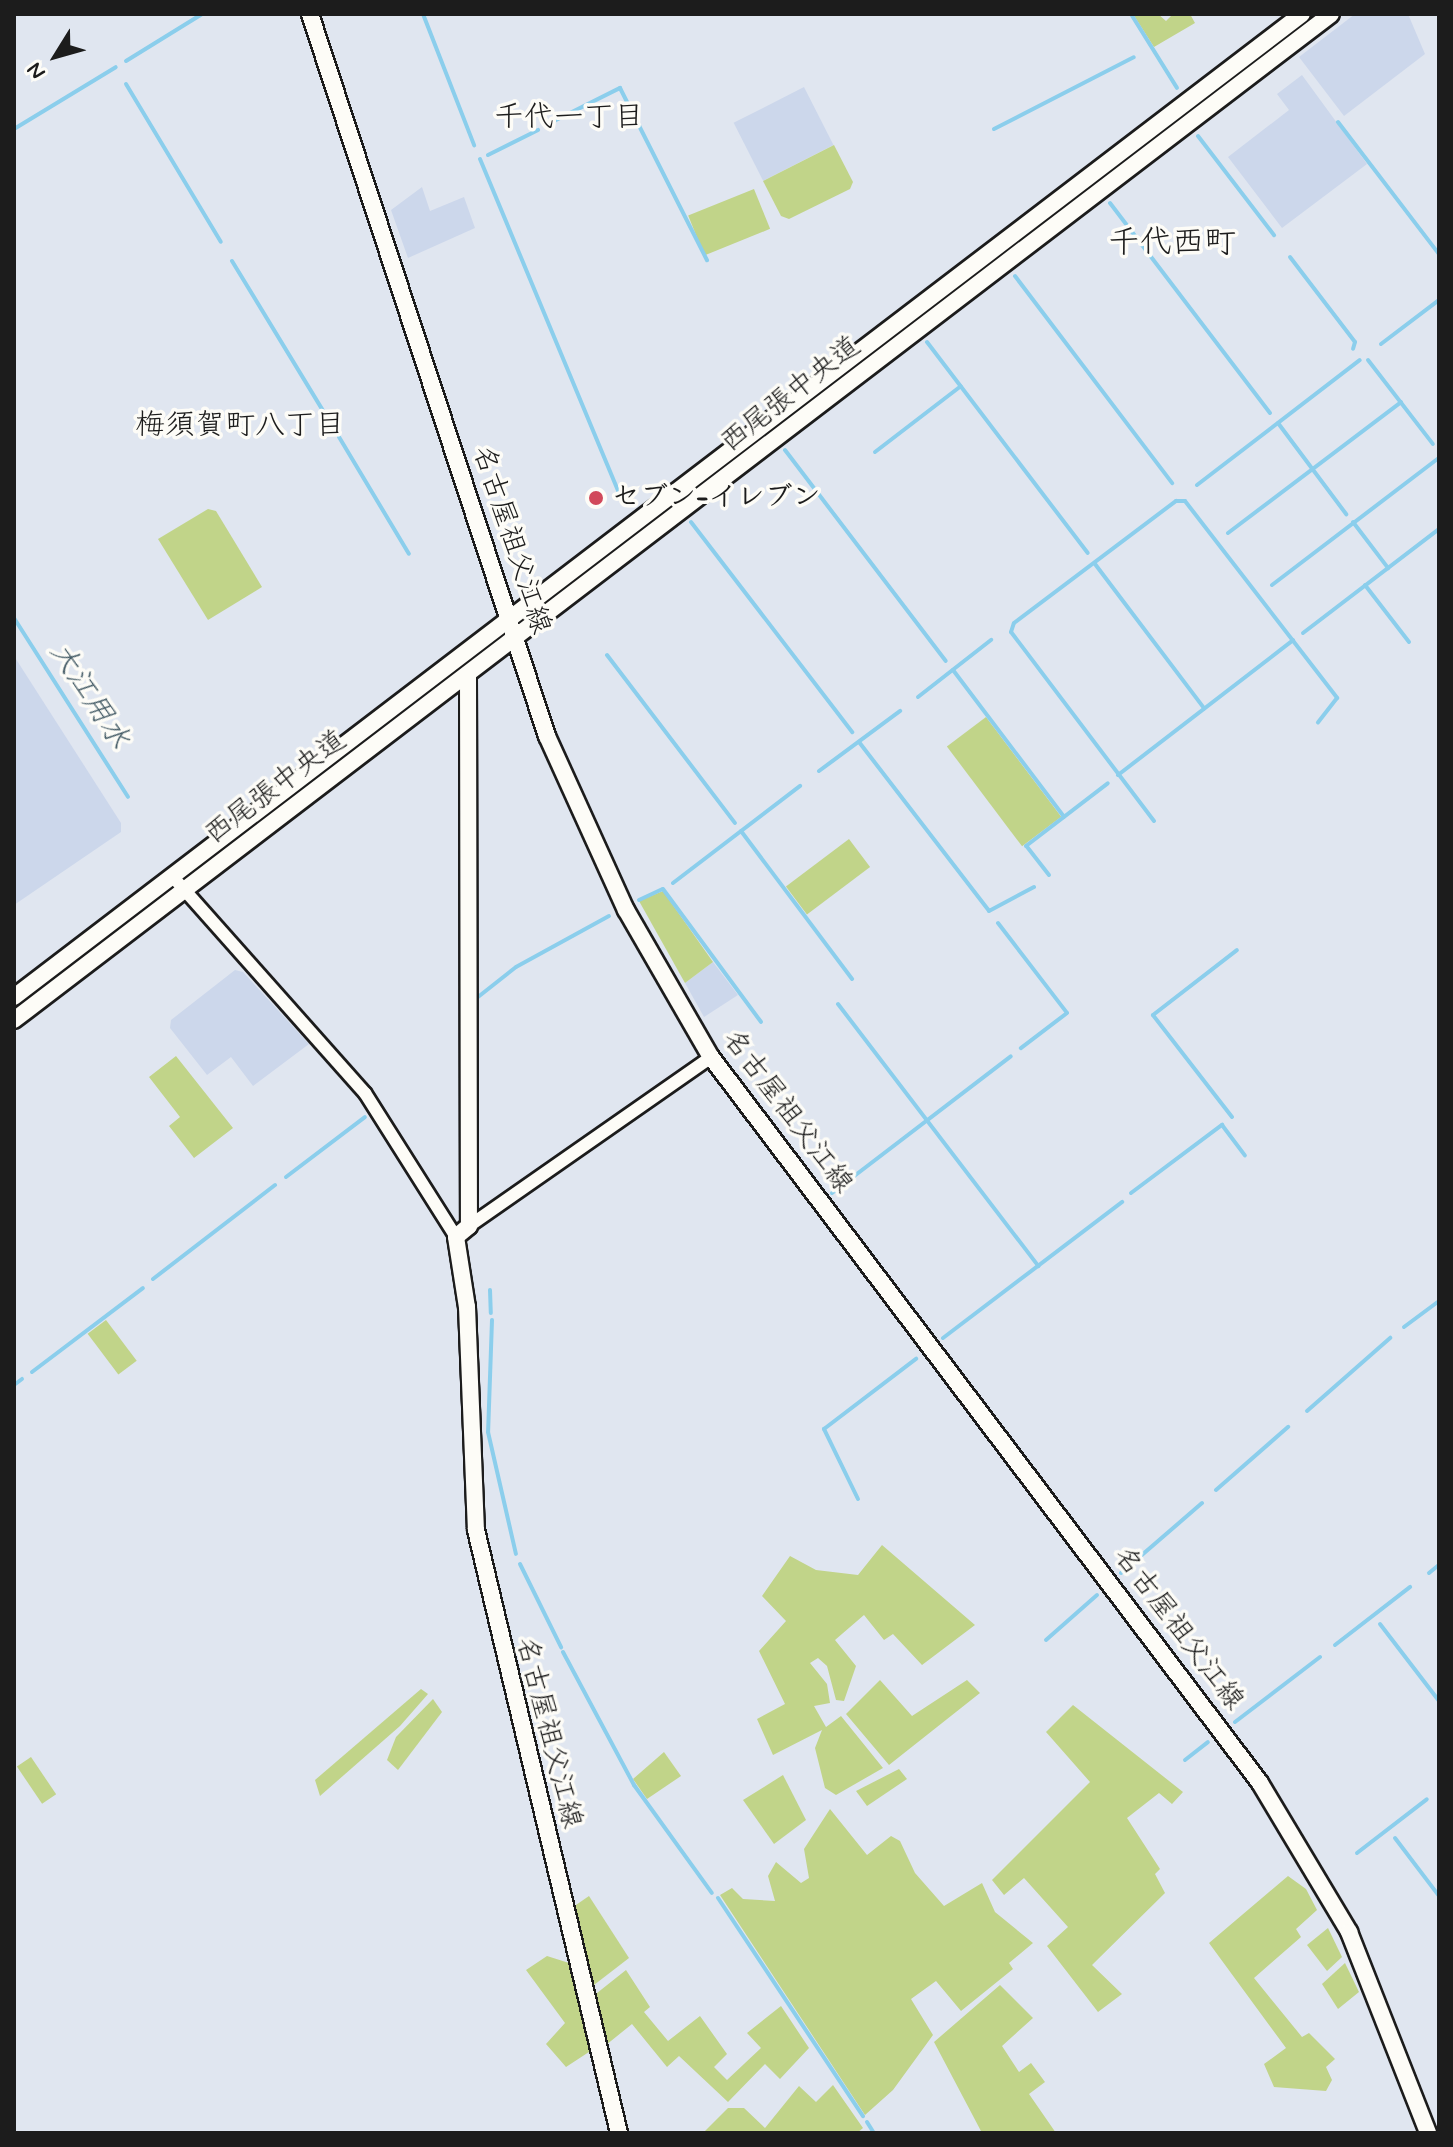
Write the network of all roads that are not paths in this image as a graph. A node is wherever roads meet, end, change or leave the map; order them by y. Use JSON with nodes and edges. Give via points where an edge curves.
{"nodes":[{"id":1,"x":310,"y":14,"type":"edge"},
{"id":2,"x":1302,"y":14,"type":"edge"},
{"id":3,"x":1331,"y":14,"type":"edge"},
{"id":4,"x":509,"y":617,"type":"junction"},
{"id":5,"x":516,"y":638,"type":"junction"},
{"id":6,"x":468,"y":674,"type":"junction"},
{"id":7,"x":178,"y":884,"type":"junction"},
{"id":8,"x":14,"y":997,"type":"edge"},
{"id":9,"x":14,"y":1020,"type":"edge"},
{"id":10,"x":711,"y":1057,"type":"junction"},
{"id":11,"x":469,"y":1226,"type":"junction"},
{"id":12,"x":456,"y":1237,"type":"junction"},
{"id":13,"x":619,"y":2133,"type":"edge"},
{"id":14,"x":1428,"y":2133,"type":"edge"}],
"edges":[{"from":1,"to":4,"type":"main road","name":"名古屋祖父江線"},
{"from":2,"to":4,"type":"main road","name":"西尾張中央道"},
{"from":3,"to":5,"type":"main road","name":"西尾張中央道"},
{"from":4,"to":5,"type":"main road","name":"名古屋祖父江線"},
{"from":4,"to":7,"type":"main road","name":"西尾張中央道"},
{"from":5,"to":6,"type":"main road","name":"西尾張中央道"},
{"from":5,"to":10,"type":"main road","name":"名古屋祖父江線","via":[[585,827]]},
{"from":6,"to":7,"type":"main road","name":"西尾張中央道"},
{"from":6,"to":11,"type":"main road"},
{"from":7,"to":8,"type":"main road","name":"西尾張中央道"},
{"from":7,"to":9,"type":"main road","name":"西尾張中央道"},
{"from":7,"to":12,"type":"street","via":[[365,1093]]},
{"from":10,"to":11,"type":"street"},
{"from":10,"to":14,"type":"main road","name":"名古屋祖父江線","via":[[1260,1783],[1349,1932]]},
{"from":11,"to":12,"type":"main road"},
{"from":12,"to":13,"type":"main road","name":"名古屋祖父江線","via":[[467,1307],[476,1530]]}]}
